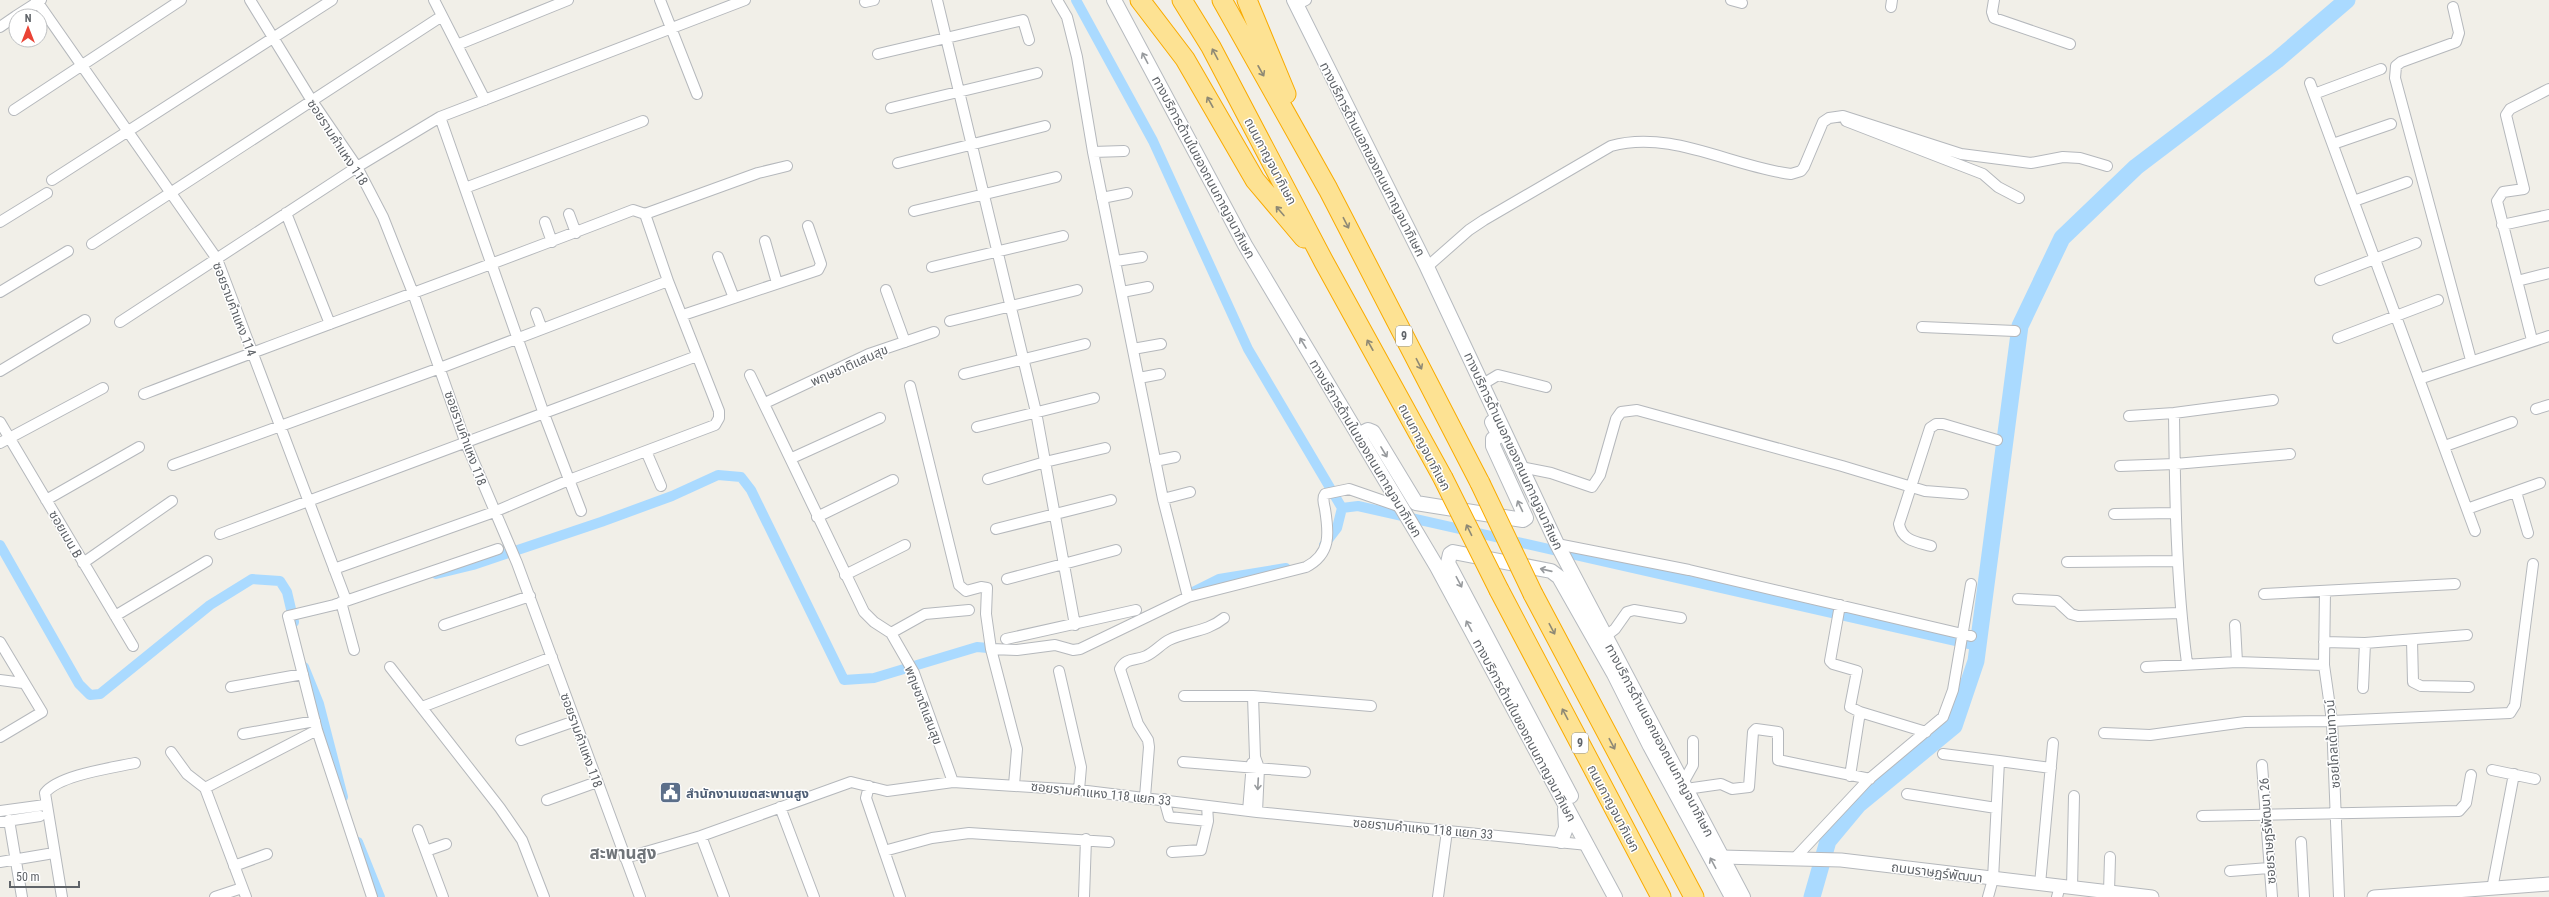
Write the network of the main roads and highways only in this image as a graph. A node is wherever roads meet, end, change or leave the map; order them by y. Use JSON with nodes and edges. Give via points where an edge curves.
{"nodes":[{"id":1,"x":1114,"y":0,"type":"edge"},
{"id":2,"x":1140,"y":0,"type":"edge"},
{"id":3,"x":1182,"y":0,"type":"edge"},
{"id":4,"x":1222,"y":0,"type":"edge"},
{"id":5,"x":1246,"y":0,"type":"edge"},
{"id":6,"x":1295,"y":1,"type":"edge"},
{"id":7,"x":1328,"y":189,"type":"junction"},
{"id":8,"x":1324,"y":262,"type":"junction"},
{"id":9,"x":1358,"y":435,"type":"junction"},
{"id":10,"x":1499,"y":436,"type":"junction"},
{"id":11,"x":1554,"y":544,"type":"junction"},
{"id":12,"x":1569,"y":573,"type":"junction"},
{"id":13,"x":1614,"y":674,"type":"junction"},
{"id":14,"x":1565,"y":806,"type":"junction"},
{"id":15,"x":1561,"y":841,"type":"road end"},
{"id":16,"x":1588,"y":845,"type":"junction"},
{"id":17,"x":1615,"y":897,"type":"edge"},
{"id":18,"x":1661,"y":897,"type":"edge"},
{"id":19,"x":1694,"y":897,"type":"edge"},
{"id":20,"x":1732,"y":897,"type":"edge"},
{"id":21,"x":1743,"y":897,"type":"edge"}],
"edges":[{"from":9,"to":1,"type":"main road","name":"ทางบริการด้านในของถนนกาญจนาภิเษก","one_way":true,"via":[[1245,245]]},
{"from":8,"to":2,"type":"highway","one_way":true,"via":[[1255,180],[1185,59]]},
{"from":8,"to":3,"type":"highway","name":"ถนนกาญจนาภิเษก","number":"9","one_way":true,"via":[[1211,47]]},
{"from":4,"to":7,"type":"highway","number":"9","one_way":true},
{"from":5,"to":7,"type":"highway"},
{"from":6,"to":10,"type":"main road","via":[[1372,173]]},
{"from":6,"to":11,"type":"main road","name":"ทางบริการด้านนอกของถนนกาญจนาภิเษก","via":[[1483,384]]},
{"from":7,"to":19,"type":"highway","number":"9","one_way":true,"bridge":true,"via":[[1480,483],[1533,594]]},
{"from":18,"to":8,"type":"highway","name":"ถนนกาญจนาภิเษก","number":"9","one_way":true,"bridge":true,"via":[[1499,590],[1443,478]]},
{"from":9,"to":10,"type":"main road","one_way":true,"via":[[1368,430],[1373,432],[1416,503],[1523,520],[1526,518],[1493,446],[1493,439]]},
{"from":14,"to":9,"type":"main road","name":"ทางบริการด้านในของถนนกาญจนาภิเษก","one_way":true,"via":[[1437,567]]},
{"from":10,"to":11,"type":"main road"},
{"from":11,"to":12,"type":"main road","name":"ทางบริการด้านนอกของถนนกาญจนาภิเษก"},
{"from":12,"to":13,"type":"main road"},
{"from":12,"to":21,"type":"main road","name":"ทางบริการด้านนอกของถนนกาญจนาภิเษก","via":[[1606,636]]},
{"from":13,"to":16,"type":"main road","one_way":true,"via":[[1555,573],[1453,552],[1450,554],[1448,563],[1580,814]]},
{"from":20,"to":13,"type":"main road","one_way":true},
{"from":14,"to":15,"type":"main road","via":[[1566,828]]},
{"from":14,"to":16,"type":"main road","name":"ทางบริการด้านในของถนนกาญจนาภิเษก"},
{"from":16,"to":17,"type":"main road","name":"ทางบริการด้านในของถนนกาญจนาภิเษก"}]}
